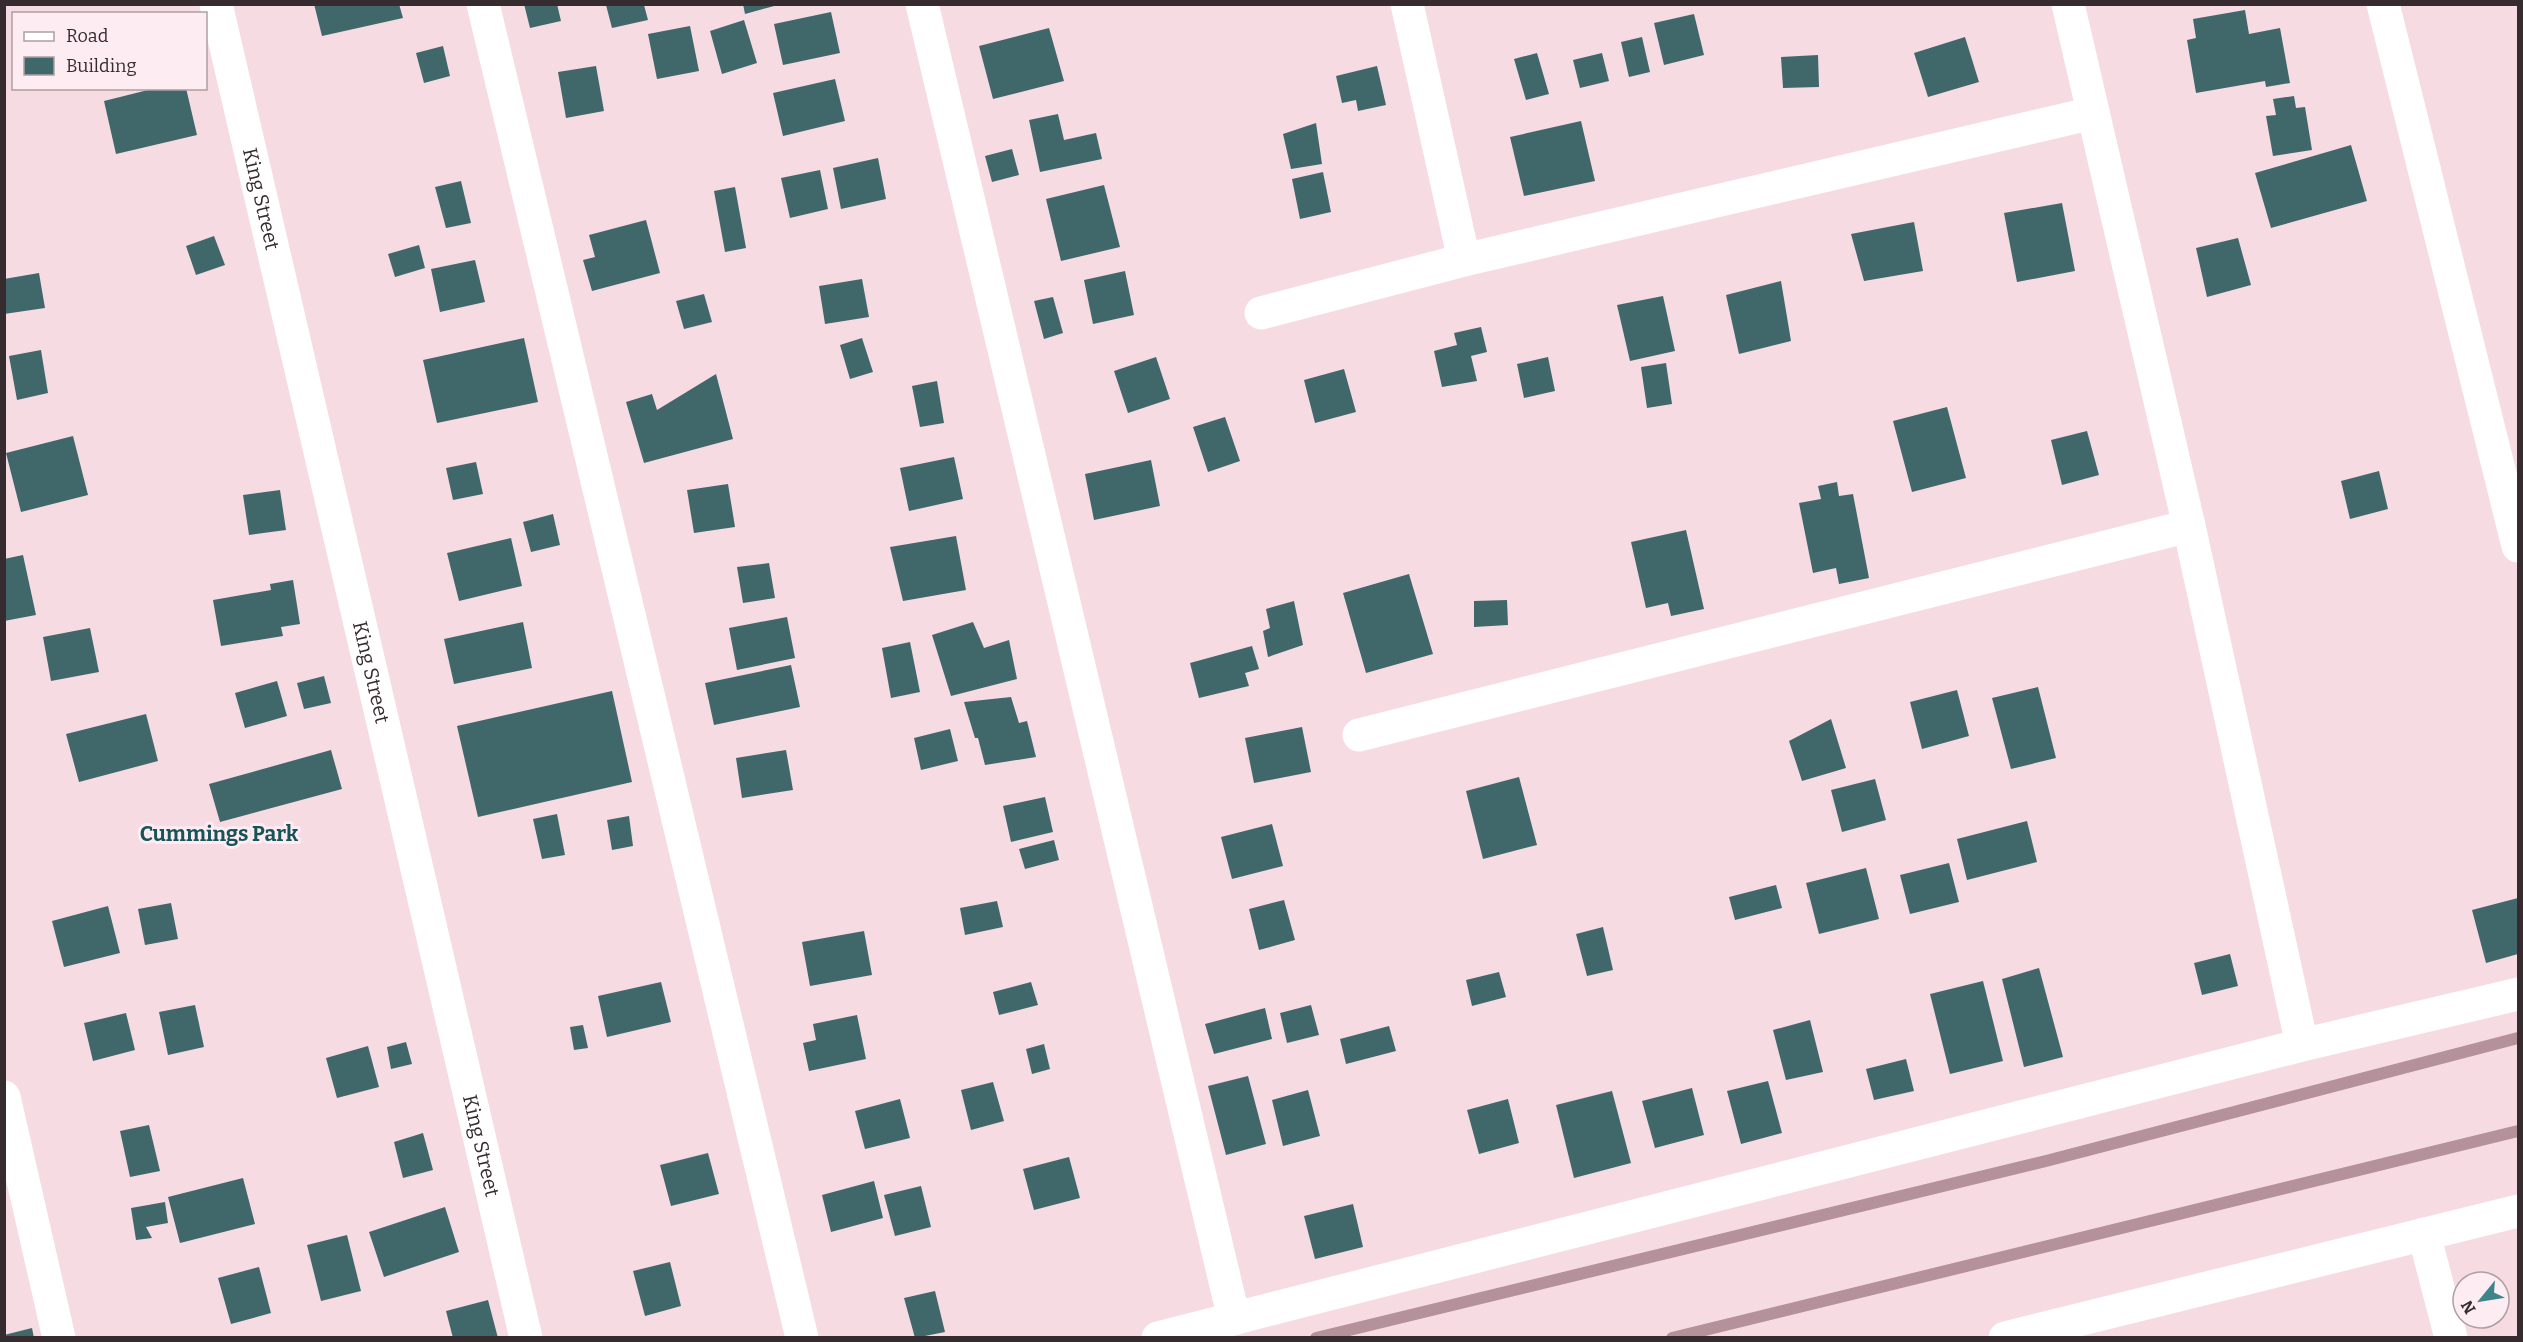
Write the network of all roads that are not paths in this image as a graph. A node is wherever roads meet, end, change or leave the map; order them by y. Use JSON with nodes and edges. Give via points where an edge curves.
{"nodes":[{"id":1,"x":216,"y":4,"type":"edge"},
{"id":2,"x":483,"y":4,"type":"edge"},
{"id":3,"x":922,"y":4,"type":"edge"},
{"id":4,"x":1407,"y":4,"type":"edge"},
{"id":5,"x":2068,"y":4,"type":"edge"},
{"id":6,"x":2383,"y":4,"type":"edge"},
{"id":7,"x":2093,"y":113,"type":"junction"},
{"id":8,"x":1464,"y":260,"type":"junction"},
{"id":9,"x":1261,"y":313,"type":"dead end"},
{"id":10,"x":2189,"y":526,"type":"junction"},
{"id":11,"x":2518,"y":542,"type":"edge"},
{"id":12,"x":1359,"y":735,"type":"dead end"},
{"id":13,"x":2518,"y":994,"type":"edge"},
{"id":14,"x":2302,"y":1045,"type":"junction"},
{"id":15,"x":4,"y":1097,"type":"edge"},
{"id":16,"x":2518,"y":1210,"type":"edge"},
{"id":17,"x":2424,"y":1234,"type":"junction"},
{"id":18,"x":1234,"y":1318,"type":"junction"},
{"id":19,"x":59,"y":1338,"type":"edge"},
{"id":20,"x":526,"y":1338,"type":"edge"},
{"id":21,"x":802,"y":1338,"type":"edge"},
{"id":22,"x":1158,"y":1338,"type":"edge"},
{"id":23,"x":2005,"y":1338,"type":"edge"},
{"id":24,"x":2451,"y":1338,"type":"edge"}],
"edges":[{"from":1,"to":20,"type":"street","name":"King Street"},
{"from":2,"to":21,"type":"street"},
{"from":3,"to":18,"type":"street"},
{"from":4,"to":8,"type":"street"},
{"from":5,"to":7,"type":"street"},
{"from":6,"to":11,"type":"street"},
{"from":7,"to":8,"type":"street"},
{"from":7,"to":10,"type":"street"},
{"from":8,"to":9,"type":"street"},
{"from":10,"to":12,"type":"street"},
{"from":10,"to":14,"type":"street"},
{"from":13,"to":14,"type":"street"},
{"from":14,"to":18,"type":"street"},
{"from":15,"to":19,"type":"street"},
{"from":16,"to":17,"type":"street"},
{"from":17,"to":23,"type":"street"},
{"from":17,"to":24,"type":"street"},
{"from":18,"to":22,"type":"street"}]}
